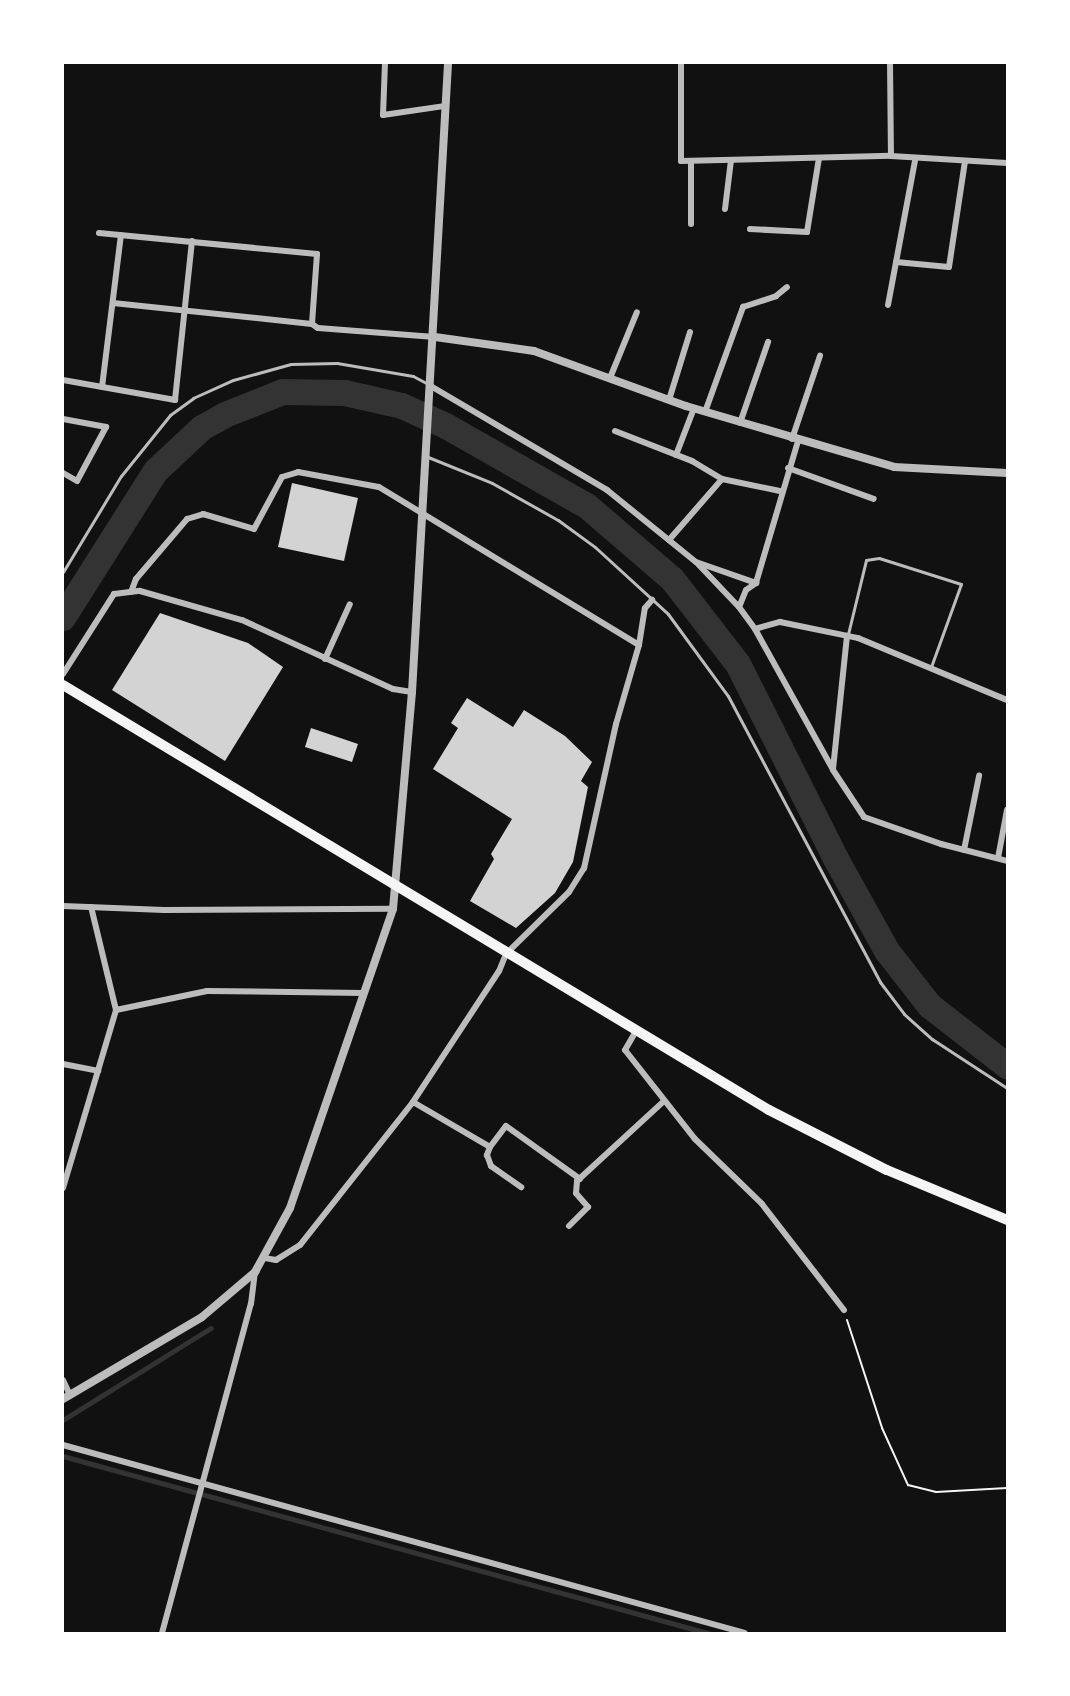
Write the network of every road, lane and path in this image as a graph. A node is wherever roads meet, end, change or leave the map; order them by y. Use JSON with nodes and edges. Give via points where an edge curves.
{"nodes":[{"id":1,"x":385,"y":63,"type":"edge"},
{"id":2,"x":448,"y":63,"type":"edge"},
{"id":3,"x":681,"y":63,"type":"edge"},
{"id":4,"x":890,"y":63,"type":"edge"},
{"id":5,"x":446,"y":106,"type":"junction"},
{"id":6,"x":891,"y":156,"type":"junction"},
{"id":7,"x":819,"y":158,"type":"junction"},
{"id":8,"x":731,"y":160,"type":"junction"},
{"id":9,"x":691,"y":161,"type":"junction"},
{"id":10,"x":915,"y":161,"type":"junction"},
{"id":11,"x":965,"y":161,"type":"junction"},
{"id":12,"x":1007,"y":163,"type":"edge"},
{"id":13,"x":725,"y":209,"type":"dead end"},
{"id":14,"x":691,"y":224,"type":"dead end"},
{"id":15,"x":750,"y":229,"type":"dead end"},
{"id":16,"x":99,"y":232,"type":"dead end"},
{"id":17,"x":121,"y":235,"type":"junction"},
{"id":18,"x":192,"y":241,"type":"junction"},
{"id":19,"x":896,"y":262,"type":"junction"},
{"id":20,"x":787,"y":287,"type":"dead end"},
{"id":21,"x":113,"y":303,"type":"junction"},
{"id":22,"x":888,"y":305,"type":"dead end"},
{"id":23,"x":184,"y":310,"type":"junction"},
{"id":24,"x":637,"y":312,"type":"dead end"},
{"id":25,"x":312,"y":324,"type":"junction"},
{"id":26,"x":690,"y":332,"type":"dead end"},
{"id":27,"x":435,"y":337,"type":"junction"},
{"id":28,"x":768,"y":342,"type":"dead end"},
{"id":29,"x":820,"y":356,"type":"dead end"},
{"id":30,"x":610,"y":378,"type":"junction"},
{"id":31,"x":63,"y":380,"type":"edge"},
{"id":32,"x":102,"y":387,"type":"junction"},
{"id":33,"x":429,"y":388,"type":"junction"},
{"id":34,"x":669,"y":400,"type":"junction"},
{"id":35,"x":694,"y":408,"type":"junction"},
{"id":36,"x":705,"y":412,"type":"junction"},
{"id":37,"x":63,"y":418,"type":"edge"},
{"id":38,"x":740,"y":423,"type":"junction"},
{"id":39,"x":615,"y":431,"type":"dead end"},
{"id":40,"x":795,"y":440,"type":"junction"},
{"id":41,"x":426,"y":452,"type":"junction"},
{"id":42,"x":676,"y":455,"type":"junction"},
{"id":43,"x":788,"y":468,"type":"junction"},
{"id":44,"x":63,"y":473,"type":"edge"},
{"id":45,"x":1007,"y":473,"type":"edge"},
{"id":46,"x":722,"y":479,"type":"junction"},
{"id":47,"x":780,"y":491,"type":"junction"},
{"id":48,"x":874,"y":499,"type":"dead end"},
{"id":49,"x":423,"y":514,"type":"junction"},
{"id":50,"x":669,"y":540,"type":"junction"},
{"id":51,"x":696,"y":562,"type":"junction"},
{"id":52,"x":63,"y":572,"type":"edge"},
{"id":53,"x":756,"y":583,"type":"junction"},
{"id":54,"x":131,"y":592,"type":"junction"},
{"id":55,"x":652,"y":600,"type":"junction"},
{"id":56,"x":350,"y":604,"type":"dead end"},
{"id":57,"x":739,"y":608,"type":"junction"},
{"id":58,"x":755,"y":629,"type":"junction"},
{"id":59,"x":847,"y":636,"type":"junction"},
{"id":60,"x":639,"y":645,"type":"junction"},
{"id":61,"x":325,"y":659,"type":"junction"},
{"id":62,"x":931,"y":669,"type":"junction"},
{"id":63,"x":63,"y":674,"type":"edge"},
{"id":64,"x":63,"y":685,"type":"edge"},
{"id":65,"x":412,"y":692,"type":"junction"},
{"id":66,"x":1007,"y":700,"type":"edge"},
{"id":67,"x":833,"y":770,"type":"junction"},
{"id":68,"x":978,"y":776,"type":"dead end"},
{"id":69,"x":1007,"y":810,"type":"edge"},
{"id":70,"x":964,"y":849,"type":"junction"},
{"id":71,"x":998,"y":858,"type":"junction"},
{"id":72,"x":1007,"y":861,"type":"edge"},
{"id":73,"x":397,"y":888,"type":"junction"},
{"id":74,"x":63,"y":906,"type":"edge"},
{"id":75,"x":91,"y":907,"type":"junction"},
{"id":76,"x":393,"y":909,"type":"junction"},
{"id":77,"x":506,"y":954,"type":"junction"},
{"id":78,"x":363,"y":993,"type":"junction"},
{"id":79,"x":116,"y":1010,"type":"junction"},
{"id":80,"x":636,"y":1031,"type":"junction"},
{"id":81,"x":63,"y":1064,"type":"edge"},
{"id":82,"x":98,"y":1071,"type":"junction"},
{"id":83,"x":1007,"y":1088,"type":"edge"},
{"id":84,"x":664,"y":1101,"type":"junction"},
{"id":85,"x":413,"y":1102,"type":"junction"},
{"id":86,"x":490,"y":1147,"type":"junction"},
{"id":87,"x":580,"y":1179,"type":"junction"},
{"id":88,"x":521,"y":1187,"type":"dead end"},
{"id":89,"x":63,"y":1188,"type":"edge"},
{"id":90,"x":1007,"y":1220,"type":"edge"},
{"id":91,"x":569,"y":1226,"type":"dead end"},
{"id":92,"x":265,"y":1258,"type":"junction"},
{"id":93,"x":255,"y":1272,"type":"junction"},
{"id":94,"x":844,"y":1310,"type":"joint"},
{"id":95,"x":63,"y":1380,"type":"edge"},
{"id":96,"x":66,"y":1397,"type":"edge"},
{"id":97,"x":63,"y":1445,"type":"edge"},
{"id":98,"x":202,"y":1484,"type":"junction"},
{"id":99,"x":1007,"y":1488,"type":"edge"},
{"id":100,"x":162,"y":1633,"type":"edge"},
{"id":101,"x":745,"y":1633,"type":"edge"}],
"edges":[{"from":1,"to":5,"type":"street","via":[[383,114]]},
{"from":2,"to":5,"type":"street"},
{"from":3,"to":9,"type":"street","via":[[681,161]]},
{"from":4,"to":6,"type":"street"},
{"from":5,"to":27,"type":"street","via":[[434,276]]},
{"from":6,"to":7,"type":"street"},
{"from":6,"to":10,"type":"street"},
{"from":7,"to":8,"type":"street"},
{"from":7,"to":15,"type":"street","via":[[807,232]]},
{"from":8,"to":9,"type":"street"},
{"from":8,"to":13,"type":"street"},
{"from":9,"to":14,"type":"street"},
{"from":10,"to":11,"type":"street"},
{"from":10,"to":19,"type":"street"},
{"from":11,"to":12,"type":"street"},
{"from":11,"to":19,"type":"street","via":[[949,267]]},
{"from":16,"to":17,"type":"street"},
{"from":17,"to":18,"type":"street"},
{"from":17,"to":21,"type":"street"},
{"from":18,"to":23,"type":"street"},
{"from":18,"to":25,"type":"street","via":[[317,254]]},
{"from":19,"to":22,"type":"street"},
{"from":20,"to":36,"type":"street","via":[[776,296],[743,307]]},
{"from":21,"to":23,"type":"street"},
{"from":21,"to":32,"type":"street"},
{"from":23,"to":25,"type":"street"},
{"from":23,"to":32,"type":"street","via":[[175,400]]},
{"from":24,"to":30,"type":"street"},
{"from":25,"to":27,"type":"street","via":[[318,328]]},
{"from":26,"to":34,"type":"street"},
{"from":27,"to":30,"type":"street","via":[[534,351]]},
{"from":27,"to":33,"type":"street"},
{"from":28,"to":38,"type":"street"},
{"from":29,"to":40,"type":"street"},
{"from":30,"to":34,"type":"street"},
{"from":31,"to":32,"type":"street"},
{"from":33,"to":41,"type":"street"},
{"from":33,"to":50,"type":"street","via":[[607,490]]},
{"from":33,"to":52,"type":"lane","via":[[413,376],[337,363],[291,364],[233,380],[193,398],[170,415],[121,476]]},
{"from":34,"to":35,"type":"street"},
{"from":35,"to":36,"type":"street"},
{"from":35,"to":42,"type":"street"},
{"from":36,"to":38,"type":"street"},
{"from":37,"to":44,"type":"street","via":[[106,427],[77,481]]},
{"from":38,"to":40,"type":"street"},
{"from":39,"to":42,"type":"street"},
{"from":40,"to":43,"type":"street"},
{"from":40,"to":45,"type":"street","via":[[894,468]]},
{"from":41,"to":49,"type":"street"},
{"from":41,"to":55,"type":"lane","via":[[558,520],[595,547]]},
{"from":42,"to":46,"type":"street"},
{"from":43,"to":47,"type":"street"},
{"from":43,"to":48,"type":"street"},
{"from":46,"to":47,"type":"street"},
{"from":46,"to":50,"type":"street"},
{"from":47,"to":53,"type":"street"},
{"from":49,"to":54,"type":"street","via":[[379,487],[298,472],[282,477],[254,529],[203,514],[187,519],[136,579]]},
{"from":49,"to":60,"type":"street"},
{"from":49,"to":65,"type":"street"},
{"from":50,"to":51,"type":"street"},
{"from":51,"to":53,"type":"street"},
{"from":51,"to":57,"type":"street"},
{"from":53,"to":57,"type":"street","via":[[746,590]]},
{"from":54,"to":61,"type":"street","via":[[140,591],[242,620]]},
{"from":54,"to":63,"type":"street","via":[[114,594]]},
{"from":55,"to":60,"type":"street","via":[[645,608]]},
{"from":55,"to":83,"type":"lane","via":[[668,614],[728,696],[880,982],[904,1014],[932,1039]]},
{"from":56,"to":61,"type":"street"},
{"from":57,"to":58,"type":"street"},
{"from":58,"to":59,"type":"street","via":[[780,622]]},
{"from":58,"to":67,"type":"street"},
{"from":59,"to":62,"type":"street"},
{"from":59,"to":62,"type":"lane","via":[[866,560],[879,558],[961,584]]},
{"from":59,"to":67,"type":"street"},
{"from":60,"to":77,"type":"street","via":[[616,724],[584,868],[568,892]]},
{"from":61,"to":65,"type":"street","via":[[393,689]]},
{"from":62,"to":66,"type":"street"},
{"from":64,"to":73,"type":"highway"},
{"from":65,"to":73,"type":"street"},
{"from":67,"to":70,"type":"street","via":[[864,817]]},
{"from":68,"to":70,"type":"street"},
{"from":69,"to":71,"type":"street"},
{"from":70,"to":71,"type":"street"},
{"from":71,"to":72,"type":"street"},
{"from":73,"to":76,"type":"street"},
{"from":73,"to":77,"type":"highway"},
{"from":74,"to":75,"type":"street"},
{"from":75,"to":76,"type":"street"},
{"from":75,"to":79,"type":"street"},
{"from":76,"to":78,"type":"street"},
{"from":77,"to":80,"type":"highway"},
{"from":77,"to":85,"type":"street","via":[[500,971]]},
{"from":78,"to":79,"type":"street","via":[[207,992]]},
{"from":78,"to":92,"type":"street","via":[[290,1208]]},
{"from":79,"to":82,"type":"street"},
{"from":80,"to":84,"type":"street","via":[[625,1050]]},
{"from":80,"to":90,"type":"highway","via":[[789,1120],[887,1170]]},
{"from":81,"to":82,"type":"street"},
{"from":82,"to":89,"type":"street"},
{"from":84,"to":87,"type":"street"},
{"from":84,"to":94,"type":"street","via":[[695,1139],[762,1204]]},
{"from":85,"to":86,"type":"street"},
{"from":85,"to":92,"type":"street","via":[[300,1245],[276,1260]]},
{"from":86,"to":87,"type":"street","via":[[506,1126]]},
{"from":86,"to":88,"type":"street","via":[[487,1155],[491,1166]]},
{"from":87,"to":91,"type":"street","via":[[576,1193],[588,1207]]},
{"from":92,"to":93,"type":"street"},
{"from":93,"to":96,"type":"street","via":[[201,1317]]},
{"from":93,"to":98,"type":"street","via":[[251,1304]]},
{"from":94,"to":99,"type":"path","via":[[882,1428],[908,1485],[936,1492]]},
{"from":95,"to":96,"type":"street"},
{"from":97,"to":98,"type":"street"},
{"from":98,"to":100,"type":"street"},
{"from":98,"to":101,"type":"street"}]}
